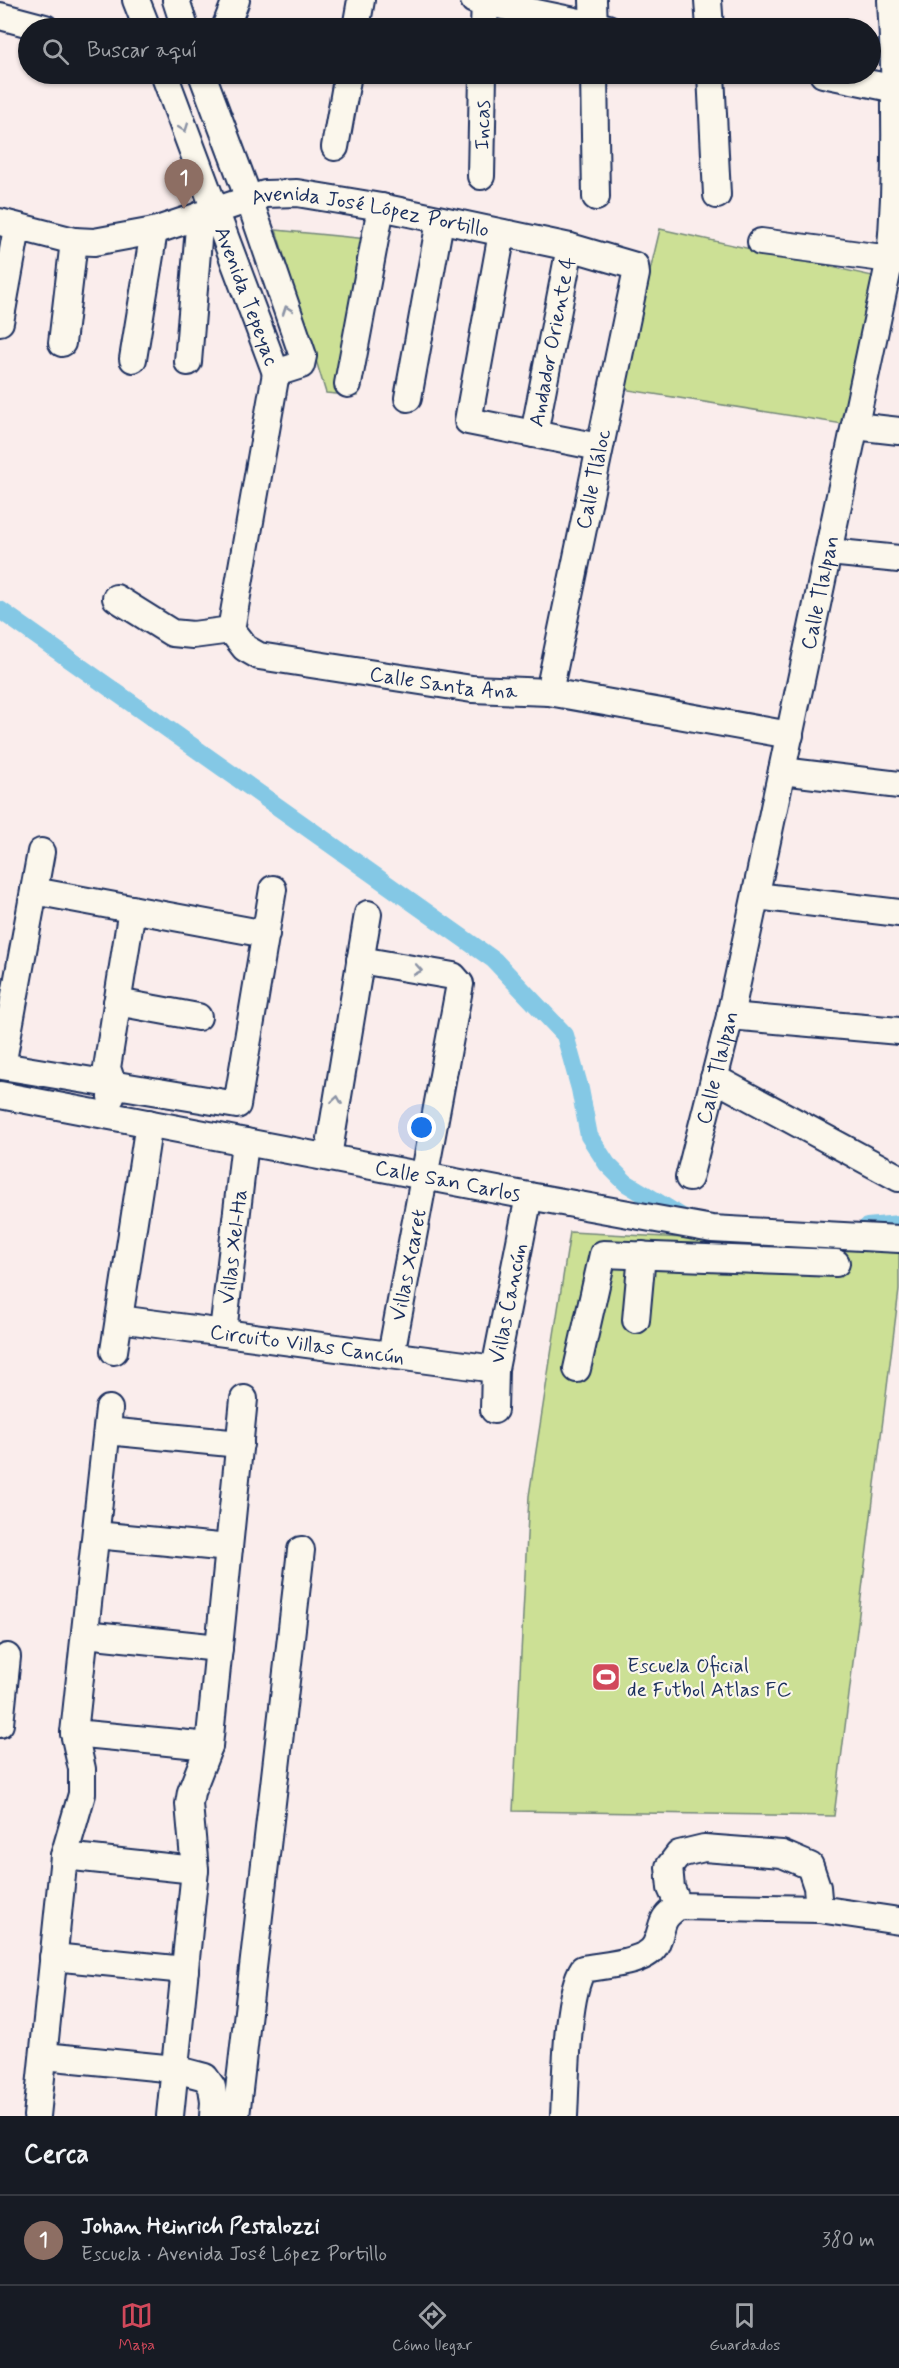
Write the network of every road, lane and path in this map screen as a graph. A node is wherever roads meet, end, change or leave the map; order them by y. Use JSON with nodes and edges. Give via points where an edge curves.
{"nodes":[{"id":1,"x":136,"y":0,"type":"edge"},
{"id":2,"x":176,"y":0,"type":"edge"},
{"id":3,"x":236,"y":0,"type":"edge"},
{"id":4,"x":361,"y":0,"type":"edge"},
{"id":5,"x":593,"y":0,"type":"edge"},
{"id":6,"x":708,"y":0,"type":"edge"},
{"id":7,"x":891,"y":0,"type":"edge"},
{"id":8,"x":481,"y":1,"type":"edge"},
{"id":9,"x":0,"y":16,"type":"edge"},
{"id":10,"x":143,"y":18,"type":"edge"},
{"id":11,"x":182,"y":18,"type":"edge"},
{"id":12,"x":229,"y":18,"type":"edge"},
{"id":13,"x":358,"y":18,"type":"edge"},
{"id":14,"x":483,"y":18,"type":"edge"},
{"id":15,"x":555,"y":18,"type":"edge"},
{"id":16,"x":597,"y":18,"type":"edge"},
{"id":17,"x":709,"y":18,"type":"edge"},
{"id":18,"x":18,"y":21,"type":"edge"},
{"id":19,"x":897,"y":62,"type":"edge"},
{"id":20,"x":167,"y":84,"type":"edge"},
{"id":21,"x":206,"y":84,"type":"edge"},
{"id":22,"x":346,"y":84,"type":"edge"},
{"id":23,"x":483,"y":84,"type":"edge"},
{"id":24,"x":594,"y":84,"type":"edge"},
{"id":25,"x":711,"y":84,"type":"edge"},
{"id":26,"x":872,"y":84,"type":"edge"},
{"id":27,"x":896,"y":89,"type":"junction"},
{"id":28,"x":335,"y":147,"type":"dead end"},
{"id":29,"x":481,"y":176,"type":"dead end"},
{"id":30,"x":717,"y":195,"type":"dead end"},
{"id":31,"x":596,"y":197,"type":"dead end"},
{"id":32,"x":249,"y":199,"type":"junction"},
{"id":33,"x":381,"y":207,"type":"junction"},
{"id":34,"x":207,"y":213,"type":"junction"},
{"id":35,"x":897,"y":217,"type":"edge"},
{"id":36,"x":440,"y":221,"type":"junction"},
{"id":37,"x":8,"y":225,"type":"edge"},
{"id":38,"x":154,"y":231,"type":"junction"},
{"id":39,"x":502,"y":233,"type":"junction"},
{"id":40,"x":74,"y":241,"type":"junction"},
{"id":41,"x":761,"y":242,"type":"dead end"},
{"id":42,"x":570,"y":247,"type":"junction"},
{"id":43,"x":890,"y":259,"type":"junction"},
{"id":44,"x":635,"y":266,"type":"joint"},
{"id":45,"x":889,"y":309,"type":"edge"},
{"id":46,"x":0,"y":322,"type":"edge"},
{"id":47,"x":62,"y":343,"type":"dead end"},
{"id":48,"x":133,"y":359,"type":"dead end"},
{"id":49,"x":188,"y":362,"type":"dead end"},
{"id":50,"x":276,"y":373,"type":"junction"},
{"id":51,"x":348,"y":384,"type":"dead end"},
{"id":52,"x":408,"y":398,"type":"dead end"},
{"id":53,"x":855,"y":426,"type":"junction"},
{"id":54,"x":899,"y":431,"type":"edge"},
{"id":55,"x":534,"y":434,"type":"junction"},
{"id":56,"x":599,"y":447,"type":"junction"},
{"id":57,"x":829,"y":552,"type":"junction"},
{"id":58,"x":899,"y":559,"type":"edge"},
{"id":59,"x":116,"y":598,"type":"dead end"},
{"id":60,"x":231,"y":630,"type":"junction"},
{"id":61,"x":549,"y":692,"type":"junction"},
{"id":62,"x":790,"y":735,"type":"junction"},
{"id":63,"x":782,"y":771,"type":"junction"},
{"id":64,"x":899,"y":785,"type":"edge"},
{"id":65,"x":41,"y":852,"type":"dead end"},
{"id":66,"x":273,"y":889,"type":"dead end"},
{"id":67,"x":34,"y":891,"type":"junction"},
{"id":68,"x":756,"y":896,"type":"junction"},
{"id":69,"x":132,"y":909,"type":"junction"},
{"id":70,"x":899,"y":913,"type":"edge"},
{"id":71,"x":368,"y":914,"type":"dead end"},
{"id":72,"x":266,"y":934,"type":"junction"},
{"id":73,"x":360,"y":960,"type":"junction"},
{"id":74,"x":117,"y":1002,"type":"junction"},
{"id":75,"x":730,"y":1016,"type":"junction"},
{"id":76,"x":198,"y":1017,"type":"dead end"},
{"id":77,"x":899,"y":1031,"type":"edge"},
{"id":78,"x":714,"y":1077,"type":"junction"},
{"id":79,"x":105,"y":1078,"type":"junction"},
{"id":80,"x":0,"y":1095,"type":"edge"},
{"id":81,"x":98,"y":1114,"type":"junction"},
{"id":82,"x":148,"y":1132,"type":"junction"},
{"id":83,"x":243,"y":1151,"type":"junction"},
{"id":84,"x":328,"y":1157,"type":"junction"},
{"id":85,"x":426,"y":1176,"type":"junction"},
{"id":86,"x":689,"y":1178,"type":"dead end"},
{"id":87,"x":899,"y":1178,"type":"edge"},
{"id":88,"x":529,"y":1196,"type":"junction"},
{"id":89,"x":611,"y":1211,"type":"junction"},
{"id":90,"x":899,"y":1239,"type":"edge"},
{"id":91,"x":603,"y":1254,"type":"junction"},
{"id":92,"x":642,"y":1255,"type":"junction"},
{"id":93,"x":836,"y":1263,"type":"dead end"},
{"id":94,"x":119,"y":1319,"type":"junction"},
{"id":95,"x":636,"y":1320,"type":"dead end"},
{"id":96,"x":223,"y":1332,"type":"junction"},
{"id":97,"x":114,"y":1352,"type":"dead end"},
{"id":98,"x":391,"y":1355,"type":"junction"},
{"id":99,"x":495,"y":1369,"type":"junction"},
{"id":100,"x":577,"y":1369,"type":"dead end"},
{"id":101,"x":244,"y":1399,"type":"dead end"},
{"id":102,"x":494,"y":1410,"type":"dead end"},
{"id":103,"x":240,"y":1444,"type":"junction"},
{"id":104,"x":96,"y":1535,"type":"junction"},
{"id":105,"x":229,"y":1548,"type":"junction"},
{"id":106,"x":301,"y":1550,"type":"dead end"},
{"id":107,"x":85,"y":1634,"type":"junction"},
{"id":108,"x":219,"y":1648,"type":"junction"},
{"id":109,"x":7,"y":1657,"type":"dead end"},
{"id":110,"x":0,"y":1724,"type":"edge"},
{"id":111,"x":74,"y":1733,"type":"junction"},
{"id":112,"x":209,"y":1746,"type":"junction"},
{"id":113,"x":64,"y":1856,"type":"junction"},
{"id":114,"x":195,"y":1870,"type":"junction"},
{"id":115,"x":679,"y":1906,"type":"junction"},
{"id":116,"x":819,"y":1909,"type":"junction"},
{"id":117,"x":899,"y":1921,"type":"edge"},
{"id":118,"x":53,"y":1956,"type":"junction"},
{"id":119,"x":185,"y":1970,"type":"junction"},
{"id":120,"x":44,"y":2056,"type":"junction"},
{"id":121,"x":175,"y":2069,"type":"junction"},
{"id":122,"x":36,"y":2116,"type":"edge"},
{"id":123,"x":170,"y":2116,"type":"edge"},
{"id":124,"x":213,"y":2116,"type":"edge"},
{"id":125,"x":236,"y":2116,"type":"edge"},
{"id":126,"x":564,"y":2116,"type":"edge"}],
"edges":[{"from":1,"to":10,"type":"street"},
{"from":2,"to":11,"type":"street"},
{"from":3,"to":12,"type":"street"},
{"from":4,"to":13,"type":"street"},
{"from":5,"to":16,"type":"street"},
{"from":6,"to":17,"type":"street"},
{"from":7,"to":19,"type":"street","name":"Calle Tlalpan"},
{"from":8,"to":14,"type":"street"},
{"from":8,"to":15,"type":"street"},
{"from":9,"to":18,"type":"street"},
{"from":19,"to":27,"type":"street","name":"Calle Tlalpan"},
{"from":20,"to":34,"type":"street","name":"Avenida Tepeyac","one_way":true},
{"from":21,"to":32,"type":"street","name":"Avenida Tepeyac"},
{"from":22,"to":28,"type":"street"},
{"from":23,"to":29,"type":"street","name":"Incas"},
{"from":24,"to":31,"type":"street"},
{"from":25,"to":30,"type":"street"},
{"from":26,"to":27,"type":"street"},
{"from":27,"to":35,"type":"street","name":"Calle Tlalpan"},
{"from":32,"to":33,"type":"street","name":"Avenida José López Portillo","via":[[297,193]]},
{"from":32,"to":34,"type":"street","name":"Avenida José López Portillo"},
{"from":50,"to":32,"type":"street","name":"Avenida Tepeyac","one_way":true,"via":[[301,365],[303,356]]},
{"from":33,"to":36,"type":"street","name":"Avenida José López Portillo"},
{"from":33,"to":51,"type":"street"},
{"from":34,"to":38,"type":"street","name":"Avenida José López Portillo"},
{"from":34,"to":49,"type":"street"},
{"from":34,"to":50,"type":"street","name":"Avenida Tepeyac"},
{"from":35,"to":43,"type":"street","name":"Calle Tlalpan"},
{"from":36,"to":39,"type":"street","name":"Avenida José López Portillo"},
{"from":36,"to":52,"type":"street"},
{"from":37,"to":40,"type":"street","name":"Avenida José López Portillo"},
{"from":37,"to":46,"type":"street"},
{"from":38,"to":40,"type":"street","name":"Avenida José López Portillo","via":[[94,242]]},
{"from":38,"to":48,"type":"street"},
{"from":39,"to":42,"type":"street","name":"Avenida José López Portillo"},
{"from":39,"to":55,"type":"street","via":[[468,421]]},
{"from":40,"to":47,"type":"street"},
{"from":41,"to":43,"type":"street"},
{"from":42,"to":44,"type":"street","name":"Avenida José López Portillo"},
{"from":42,"to":55,"type":"street","name":"Andador Oriente 4"},
{"from":43,"to":45,"type":"street","name":"Calle Tlalpan"},
{"from":44,"to":56,"type":"street","name":"Calle Tláloc"},
{"from":45,"to":53,"type":"street","name":"Calle Tlalpan"},
{"from":50,"to":60,"type":"street"},
{"from":53,"to":54,"type":"street"},
{"from":53,"to":57,"type":"street","name":"Calle Tlalpan"},
{"from":55,"to":56,"type":"street"},
{"from":56,"to":61,"type":"street","name":"Calle Tláloc"},
{"from":57,"to":58,"type":"street"},
{"from":57,"to":62,"type":"street","name":"Calle Tlalpan"},
{"from":59,"to":60,"type":"street","via":[[172,633],[193,635]]},
{"from":60,"to":61,"type":"street","name":"Calle Santa Ana","via":[[245,648],[259,656],[472,689]]},
{"from":61,"to":62,"type":"street","name":"Calle Santa Ana"},
{"from":62,"to":63,"type":"street","name":"Calle Tlalpan"},
{"from":63,"to":64,"type":"street"},
{"from":63,"to":68,"type":"street","name":"Calle Tlalpan"},
{"from":65,"to":67,"type":"street"},
{"from":66,"to":72,"type":"street"},
{"from":67,"to":69,"type":"street"},
{"from":67,"to":79,"type":"street","via":[[2,1066]]},
{"from":68,"to":70,"type":"street"},
{"from":68,"to":75,"type":"street","name":"Calle Tlalpan"},
{"from":69,"to":72,"type":"street"},
{"from":69,"to":74,"type":"street"},
{"from":71,"to":73,"type":"street"},
{"from":72,"to":79,"type":"street","via":[[237,1105]]},
{"from":84,"to":73,"type":"street","one_way":true},
{"from":73,"to":85,"type":"street","name":"Villas Xcaret","one_way":true,"via":[[453,976],[459,981]]},
{"from":74,"to":76,"type":"street"},
{"from":74,"to":79,"type":"street"},
{"from":75,"to":77,"type":"street"},
{"from":75,"to":78,"type":"street","name":"Calle Tlalpan"},
{"from":78,"to":86,"type":"street","name":"Calle Tlalpan"},
{"from":78,"to":87,"type":"street"},
{"from":79,"to":81,"type":"street"},
{"from":80,"to":81,"type":"street","name":"Calle San Carlos"},
{"from":81,"to":82,"type":"street","name":"Calle San Carlos"},
{"from":82,"to":83,"type":"street","name":"Calle San Carlos"},
{"from":82,"to":94,"type":"street"},
{"from":83,"to":84,"type":"street","name":"Calle San Carlos"},
{"from":83,"to":96,"type":"street","name":"Villas Xel-Ha"},
{"from":84,"to":85,"type":"street","name":"Calle San Carlos"},
{"from":85,"to":88,"type":"street","name":"Calle San Carlos"},
{"from":85,"to":98,"type":"street","name":"Villas Xcaret"},
{"from":88,"to":89,"type":"street","name":"Calle San Carlos"},
{"from":88,"to":99,"type":"street","name":"Villas Cancún"},
{"from":89,"to":90,"type":"street","name":"Calle San Carlos","via":[[712,1229]]},
{"from":89,"to":91,"type":"street"},
{"from":91,"to":92,"type":"street"},
{"from":91,"to":100,"type":"street"},
{"from":92,"to":93,"type":"street"},
{"from":92,"to":95,"type":"street"},
{"from":94,"to":96,"type":"street","name":"Circuito Villas Cancún"},
{"from":94,"to":97,"type":"street"},
{"from":96,"to":98,"type":"street","name":"Circuito Villas Cancún"},
{"from":98,"to":99,"type":"street","name":"Circuito Villas Cancún"},
{"from":99,"to":102,"type":"street","name":"Villas Cancún"},
{"from":101,"to":103,"type":"street"},
{"from":103,"to":104,"type":"street","via":[[108,1420]]},
{"from":103,"to":105,"type":"street"},
{"from":104,"to":105,"type":"street"},
{"from":104,"to":107,"type":"street"},
{"from":105,"to":108,"type":"street"},
{"from":106,"to":125,"type":"street"},
{"from":107,"to":108,"type":"street"},
{"from":107,"to":111,"type":"street"},
{"from":108,"to":112,"type":"street"},
{"from":109,"to":110,"type":"street"},
{"from":111,"to":112,"type":"street"},
{"from":111,"to":113,"type":"street","via":[[82,1769],[82,1794]]},
{"from":112,"to":114,"type":"street","via":[[189,1804]]},
{"from":113,"to":114,"type":"street"},
{"from":113,"to":118,"type":"street"},
{"from":114,"to":119,"type":"street"},
{"from":115,"to":116,"type":"street"},
{"from":115,"to":116,"type":"street","via":[[671,1888],[669,1868],[679,1854],[704,1848],[782,1854],[810,1866]]},
{"from":115,"to":126,"type":"street","via":[[665,1915],[655,1947],[634,1961],[583,1969],[578,1977]]},
{"from":116,"to":117,"type":"street"},
{"from":118,"to":119,"type":"street"},
{"from":118,"to":120,"type":"street"},
{"from":119,"to":121,"type":"street"},
{"from":120,"to":121,"type":"street"},
{"from":120,"to":122,"type":"street"},
{"from":121,"to":123,"type":"street"},
{"from":121,"to":124,"type":"street","via":[[205,2077],[212,2087]]}]}
